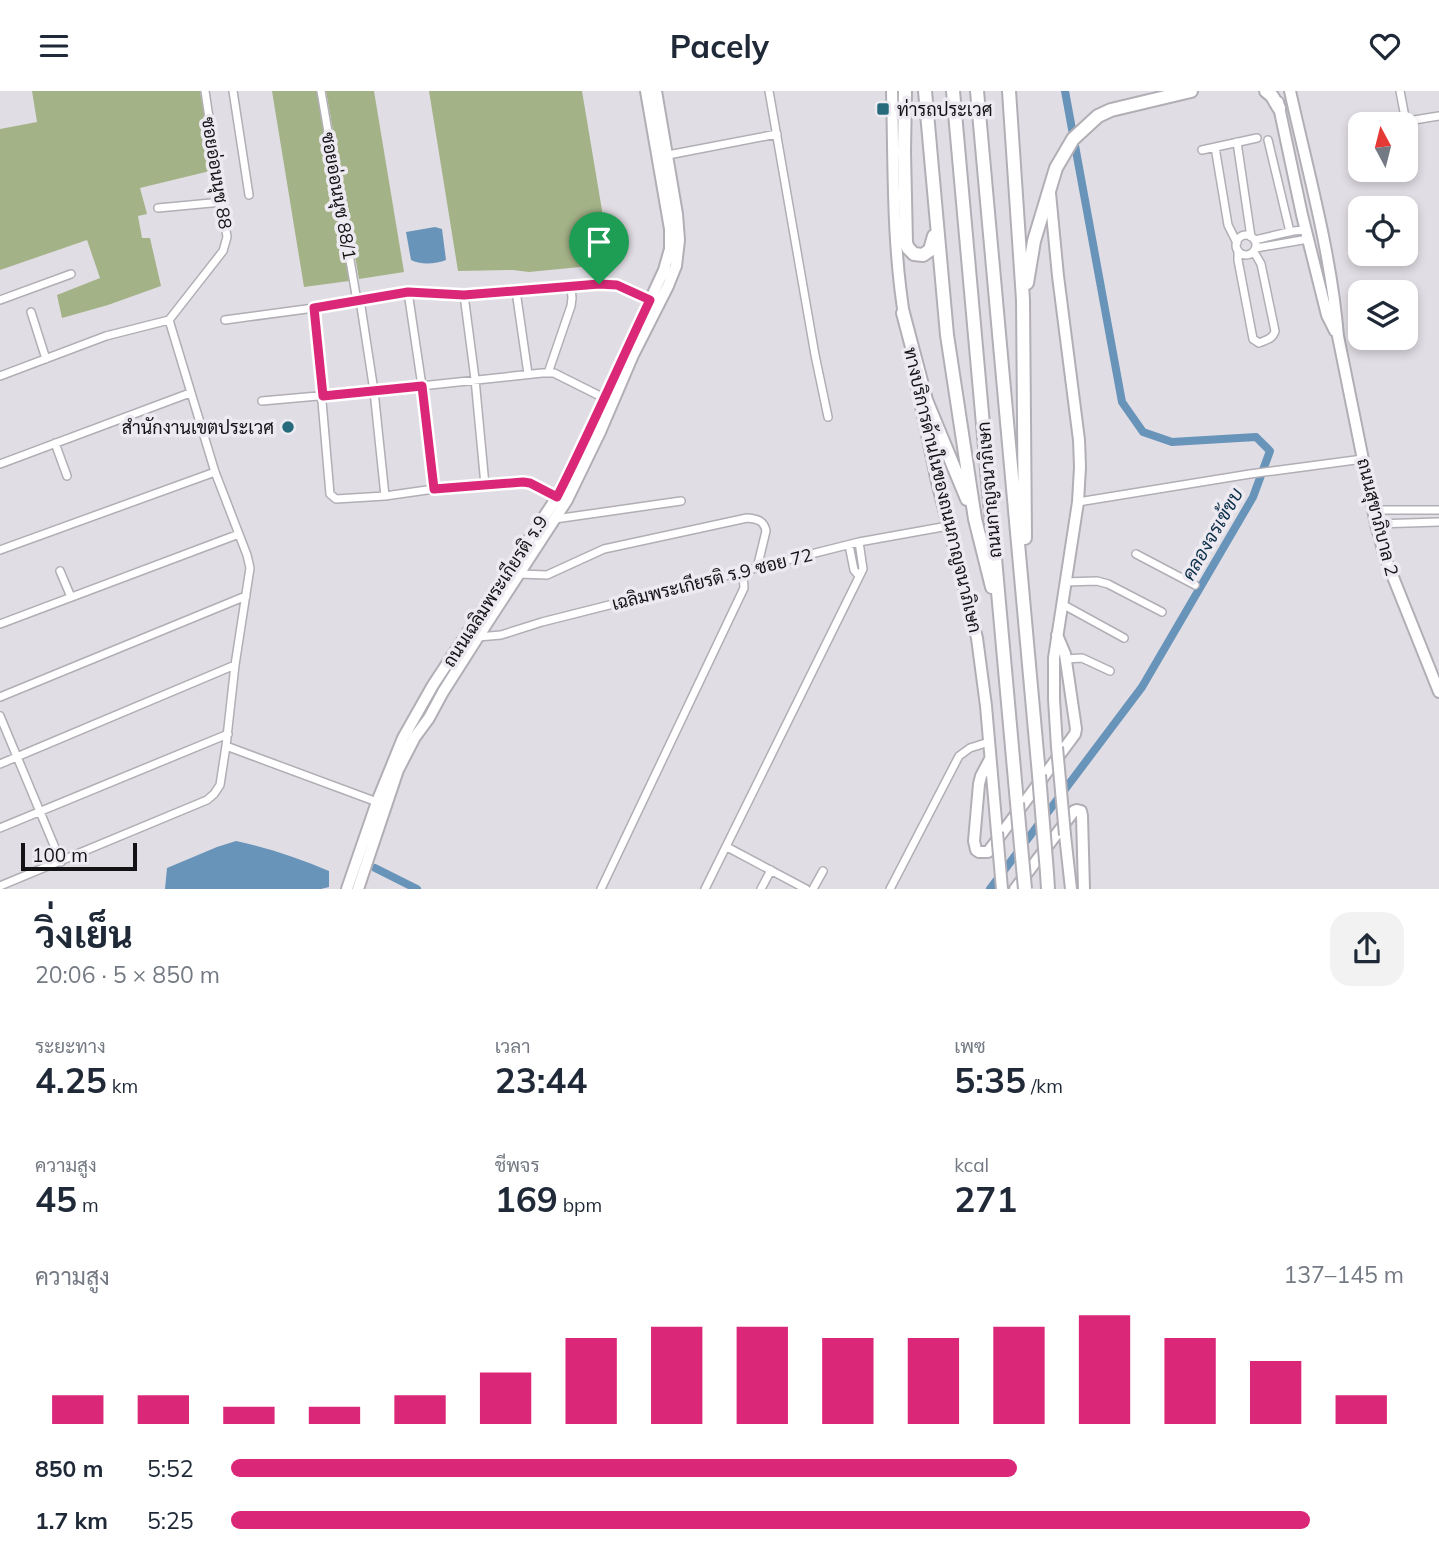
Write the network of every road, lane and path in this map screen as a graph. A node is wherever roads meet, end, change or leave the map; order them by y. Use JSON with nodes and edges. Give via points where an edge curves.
{"nodes":[{"id":1,"x":205,"y":91,"type":"edge"},
{"id":2,"x":233,"y":91,"type":"edge"},
{"id":3,"x":321,"y":91,"type":"edge"},
{"id":4,"x":646,"y":91,"type":"edge"},
{"id":5,"x":656,"y":91,"type":"edge"},
{"id":6,"x":769,"y":91,"type":"edge"},
{"id":7,"x":892,"y":91,"type":"edge"},
{"id":8,"x":905,"y":91,"type":"edge"},
{"id":9,"x":925,"y":91,"type":"edge"},
{"id":10,"x":953,"y":91,"type":"edge"},
{"id":11,"x":977,"y":91,"type":"edge"},
{"id":12,"x":1009,"y":91,"type":"edge"},
{"id":13,"x":1266,"y":91,"type":"edge"},
{"id":14,"x":1275,"y":91,"type":"edge"},
{"id":15,"x":1290,"y":91,"type":"edge"},
{"id":16,"x":1400,"y":91,"type":"edge"},
{"id":17,"x":1186,"y":92,"type":"edge"},
{"id":18,"x":1279,"y":108,"type":"junction"},
{"id":19,"x":1439,"y":116,"type":"edge"},
{"id":20,"x":777,"y":134,"type":"junction"},
{"id":21,"x":1257,"y":138,"type":"dead end"},
{"id":22,"x":1268,"y":140,"type":"dead end"},
{"id":23,"x":1237,"y":142,"type":"junction"},
{"id":24,"x":1215,"y":147,"type":"junction"},
{"id":25,"x":1202,"y":150,"type":"dead end"},
{"id":26,"x":668,"y":155,"type":"junction"},
{"id":27,"x":933,"y":186,"type":"junction"},
{"id":28,"x":1049,"y":190,"type":"junction"},
{"id":29,"x":249,"y":195,"type":"dead end"},
{"id":30,"x":222,"y":202,"type":"junction"},
{"id":31,"x":158,"y":208,"type":"dead end"},
{"id":32,"x":1290,"y":232,"type":"junction"},
{"id":33,"x":1307,"y":235,"type":"junction"},
{"id":34,"x":1254,"y":244,"type":"junction"},
{"id":35,"x":1238,"y":247,"type":"junction"},
{"id":36,"x":71,"y":274,"type":"dead end"},
{"id":37,"x":571,"y":287,"type":"junction"},
{"id":38,"x":516,"y":291,"type":"junction"},
{"id":39,"x":408,"y":292,"type":"junction"},
{"id":40,"x":464,"y":295,"type":"junction"},
{"id":41,"x":0,"y":300,"type":"edge"},
{"id":42,"x":358,"y":300,"type":"junction"},
{"id":43,"x":650,"y":300,"type":"junction"},
{"id":44,"x":1023,"y":300,"type":"junction"},
{"id":45,"x":314,"y":308,"type":"junction"},
{"id":46,"x":31,"y":312,"type":"dead end"},
{"id":47,"x":903,"y":313,"type":"junction"},
{"id":48,"x":169,"y":320,"type":"junction"},
{"id":49,"x":225,"y":320,"type":"dead end"},
{"id":50,"x":1338,"y":336,"type":"junction"},
{"id":51,"x":46,"y":359,"type":"junction"},
{"id":52,"x":548,"y":373,"type":"junction"},
{"id":53,"x":527,"y":374,"type":"junction"},
{"id":54,"x":0,"y":376,"type":"edge"},
{"id":55,"x":475,"y":379,"type":"junction"},
{"id":56,"x":422,"y":386,"type":"junction"},
{"id":57,"x":374,"y":391,"type":"junction"},
{"id":58,"x":190,"y":393,"type":"junction"},
{"id":59,"x":323,"y":396,"type":"junction"},
{"id":60,"x":604,"y":398,"type":"junction"},
{"id":61,"x":262,"y":401,"type":"dead end"},
{"id":62,"x":828,"y":417,"type":"dead end"},
{"id":63,"x":55,"y":443,"type":"junction"},
{"id":64,"x":1363,"y":459,"type":"junction"},
{"id":65,"x":0,"y":464,"type":"edge"},
{"id":66,"x":215,"y":472,"type":"junction"},
{"id":67,"x":67,"y":476,"type":"dead end"},
{"id":68,"x":485,"y":485,"type":"junction"},
{"id":69,"x":434,"y":489,"type":"junction"},
{"id":70,"x":386,"y":496,"type":"junction"},
{"id":71,"x":557,"y":497,"type":"junction"},
{"id":72,"x":681,"y":501,"type":"dead end"},
{"id":73,"x":1078,"y":502,"type":"junction"},
{"id":74,"x":1373,"y":510,"type":"junction"},
{"id":75,"x":1439,"y":510,"type":"edge"},
{"id":76,"x":555,"y":519,"type":"junction"},
{"id":77,"x":975,"y":519,"type":"junction"},
{"id":78,"x":1439,"y":522,"type":"edge"},
{"id":79,"x":1376,"y":524,"type":"junction"},
{"id":80,"x":948,"y":526,"type":"junction"},
{"id":81,"x":239,"y":534,"type":"junction"},
{"id":82,"x":859,"y":542,"type":"junction"},
{"id":83,"x":849,"y":545,"type":"junction"},
{"id":84,"x":0,"y":550,"type":"edge"},
{"id":85,"x":1136,"y":554,"type":"dead end"},
{"id":86,"x":757,"y":568,"type":"junction"},
{"id":87,"x":60,"y":571,"type":"dead end"},
{"id":88,"x":743,"y":572,"type":"junction"},
{"id":89,"x":519,"y":574,"type":"junction"},
{"id":90,"x":859,"y":576,"type":"junction"},
{"id":91,"x":1065,"y":582,"type":"junction"},
{"id":92,"x":1195,"y":585,"type":"dead end"},
{"id":93,"x":1022,"y":592,"type":"junction"},
{"id":94,"x":246,"y":596,"type":"junction"},
{"id":95,"x":71,"y":597,"type":"junction"},
{"id":96,"x":1062,"y":604,"type":"junction"},
{"id":97,"x":1162,"y":611,"type":"dead end"},
{"id":98,"x":0,"y":624,"type":"edge"},
{"id":99,"x":1002,"y":624,"type":"junction"},
{"id":100,"x":1057,"y":635,"type":"junction"},
{"id":101,"x":478,"y":637,"type":"junction"},
{"id":102,"x":1124,"y":638,"type":"dead end"},
{"id":103,"x":1065,"y":659,"type":"junction"},
{"id":104,"x":235,"y":665,"type":"junction"},
{"id":105,"x":1110,"y":671,"type":"dead end"},
{"id":106,"x":1439,"y":692,"type":"edge"},
{"id":107,"x":0,"y":697,"type":"edge"},
{"id":108,"x":0,"y":716,"type":"edge"},
{"id":109,"x":228,"y":734,"type":"junction"},
{"id":110,"x":989,"y":742,"type":"junction"},
{"id":111,"x":226,"y":746,"type":"junction"},
{"id":112,"x":17,"y":756,"type":"junction"},
{"id":113,"x":990,"y":759,"type":"junction"},
{"id":114,"x":0,"y":764,"type":"edge"},
{"id":115,"x":377,"y":801,"type":"junction"},
{"id":116,"x":41,"y":812,"type":"junction"},
{"id":117,"x":0,"y":828,"type":"edge"},
{"id":118,"x":727,"y":847,"type":"junction"},
{"id":119,"x":61,"y":862,"type":"junction"},
{"id":120,"x":771,"y":870,"type":"junction"},
{"id":121,"x":823,"y":871,"type":"dead end"},
{"id":122,"x":0,"y":886,"type":"edge"},
{"id":123,"x":347,"y":889,"type":"edge"},
{"id":124,"x":358,"y":889,"type":"edge"},
{"id":125,"x":601,"y":889,"type":"edge"},
{"id":126,"x":705,"y":889,"type":"edge"},
{"id":127,"x":761,"y":889,"type":"edge"},
{"id":128,"x":806,"y":889,"type":"edge"},
{"id":129,"x":813,"y":889,"type":"edge"},
{"id":130,"x":890,"y":889,"type":"edge"},
{"id":131,"x":1002,"y":889,"type":"edge"},
{"id":132,"x":1015,"y":889,"type":"edge"},
{"id":133,"x":1025,"y":889,"type":"edge"},
{"id":134,"x":1048,"y":889,"type":"edge"},
{"id":135,"x":1072,"y":889,"type":"edge"},
{"id":136,"x":1084,"y":889,"type":"edge"}],
"edges":[{"from":1,"to":30,"type":"street","name":"ซอยอ่อนนุช 88"},
{"from":2,"to":29,"type":"street"},
{"from":3,"to":42,"type":"street","name":"ซอยอ่อนนุช 88/1"},
{"from":4,"to":43,"type":"main road","name":"ถนนเฉลิมพระเกียรติ ร.9","via":[[671,237],[664,270]]},
{"from":5,"to":26,"type":"main road","name":"ถนนเฉลิมพระเกียรติ ร.9"},
{"from":6,"to":20,"type":"street"},
{"from":7,"to":47,"type":"main road","name":"ทางบริการด้านในของถนนกาญจนาภิเษก","via":[[895,231]]},
{"from":8,"to":27,"type":"highway","via":[[905,234],[908,248],[918,255],[933,246]]},
{"from":9,"to":27,"type":"highway"},
{"from":10,"to":99,"type":"highway","name":"ถนนกาญจนาภิเษก"},
{"from":11,"to":93,"type":"highway","name":"ถนนกาญจนาภิเษก"},
{"from":12,"to":44,"type":"highway"},
{"from":13,"to":18,"type":"highway"},
{"from":14,"to":18,"type":"main road","name":"ถนนสุขาภิบาล 2"},
{"from":15,"to":50,"type":"main road","name":"ถนนสุขาภิบาล 2","via":[[1322,233]]},
{"from":16,"to":19,"type":"street","via":[[1408,121]]},
{"from":17,"to":28,"type":"highway","via":[[1098,116],[1073,139]]},
{"from":18,"to":33,"type":"main road","name":"ถนนสุขาภิบาล 2"},
{"from":20,"to":26,"type":"street"},
{"from":20,"to":62,"type":"street"},
{"from":21,"to":23,"type":"street"},
{"from":22,"to":32,"type":"street"},
{"from":23,"to":24,"type":"street"},
{"from":23,"to":34,"type":"street"},
{"from":24,"to":25,"type":"street"},
{"from":24,"to":35,"type":"street","via":[[1228,225]]},
{"from":26,"to":76,"type":"main road","name":"ถนนเฉลิมพระเกียรติ ร.9","via":[[679,233],[676,266]]},
{"from":27,"to":77,"type":"highway","via":[[943,304]]},
{"from":28,"to":44,"type":"highway"},
{"from":28,"to":73,"type":"main road","via":[[1079,440]]},
{"from":30,"to":31,"type":"street"},
{"from":30,"to":48,"type":"street","name":"ซอยอ่อนนุช 88","via":[[226,245]]},
{"from":32,"to":33,"type":"street"},
{"from":32,"to":34,"type":"street"},
{"from":33,"to":34,"type":"street"},
{"from":33,"to":50,"type":"main road","name":"ถนนสุขาภิบาล 2","via":[[1327,315]]},
{"from":34,"to":35,"type":"street","via":[[1246,255]]},
{"from":34,"to":35,"type":"street","via":[[1243,236]]},
{"from":34,"to":35,"type":"street","via":[[1275,331],[1259,343],[1254,338]]},
{"from":36,"to":41,"type":"street"},
{"from":37,"to":38,"type":"street"},
{"from":37,"to":43,"type":"street","via":[[617,285]]},
{"from":37,"to":52,"type":"street","via":[[571,306]]},
{"from":38,"to":40,"type":"street"},
{"from":38,"to":53,"type":"street"},
{"from":39,"to":40,"type":"street"},
{"from":39,"to":42,"type":"street"},
{"from":39,"to":56,"type":"street"},
{"from":40,"to":55,"type":"street"},
{"from":42,"to":45,"type":"street"},
{"from":42,"to":57,"type":"street","name":"ซอยอ่อนนุช 88/1"},
{"from":43,"to":60,"type":"main road","name":"ถนนเฉลิมพระเกียรติ ร.9"},
{"from":44,"to":93,"type":"highway","via":[[1026,567]]},
{"from":45,"to":49,"type":"street"},
{"from":45,"to":59,"type":"street"},
{"from":46,"to":51,"type":"street"},
{"from":47,"to":77,"type":"highway","via":[[926,400]]},
{"from":47,"to":80,"type":"main road","name":"ทางบริการด้านในของถนนกาญจนาภิเษก"},
{"from":48,"to":51,"type":"street","via":[[106,336]]},
{"from":48,"to":58,"type":"street"},
{"from":50,"to":64,"type":"main road","name":"ถนนสุขาภิบาล 2"},
{"from":51,"to":54,"type":"street"},
{"from":52,"to":53,"type":"street"},
{"from":52,"to":60,"type":"street"},
{"from":53,"to":55,"type":"street"},
{"from":55,"to":56,"type":"street"},
{"from":55,"to":68,"type":"street"},
{"from":56,"to":57,"type":"street"},
{"from":56,"to":69,"type":"street"},
{"from":57,"to":59,"type":"street"},
{"from":57,"to":70,"type":"street","name":"ซอยอ่อนนุช 88/1"},
{"from":58,"to":63,"type":"street"},
{"from":58,"to":66,"type":"street"},
{"from":59,"to":61,"type":"street"},
{"from":59,"to":70,"type":"street","via":[[331,496]]},
{"from":60,"to":71,"type":"main road","name":"ถนนเฉลิมพระเกียรติ ร.9"},
{"from":63,"to":65,"type":"street"},
{"from":63,"to":67,"type":"street"},
{"from":64,"to":73,"type":"street"},
{"from":64,"to":74,"type":"main road","name":"ถนนสุขาภิบาล 2"},
{"from":66,"to":81,"type":"street"},
{"from":66,"to":84,"type":"street"},
{"from":68,"to":69,"type":"street"},
{"from":68,"to":71,"type":"street","via":[[530,483]]},
{"from":69,"to":70,"type":"street"},
{"from":71,"to":115,"type":"main road","name":"ถนนเฉลิมพระเกียรติ ร.9","via":[[433,685],[403,738]]},
{"from":72,"to":76,"type":"street"},
{"from":73,"to":91,"type":"main road"},
{"from":74,"to":75,"type":"street"},
{"from":74,"to":79,"type":"main road","name":"ถนนสุขาภิบาล 2"},
{"from":76,"to":89,"type":"main road","name":"ถนนเฉลิมพระเกียรติ ร.9"},
{"from":77,"to":99,"type":"highway"},
{"from":78,"to":79,"type":"street"},
{"from":79,"to":106,"type":"main road","name":"ถนนสุขาภิบาล 2","via":[[1388,566]]},
{"from":80,"to":82,"type":"street","name":"เฉลิมพระเกียรติ ร.9 ซอย 72"},
{"from":80,"to":110,"type":"main road","name":"ทางบริการด้านในของถนนกาญจนาภิเษก","via":[[977,638]]},
{"from":81,"to":94,"type":"street","via":[[250,568]]},
{"from":81,"to":95,"type":"street"},
{"from":82,"to":83,"type":"street","name":"เฉลิมพระเกียรติ ร.9 ซอย 72"},
{"from":82,"to":90,"type":"street","via":[[863,569]]},
{"from":83,"to":86,"type":"street","name":"เฉลิมพระเกียรติ ร.9 ซอย 72"},
{"from":83,"to":90,"type":"street"},
{"from":85,"to":92,"type":"street"},
{"from":86,"to":88,"type":"street","name":"เฉลิมพระเกียรติ ร.9 ซอย 72"},
{"from":86,"to":89,"type":"street","via":[[765,526],[747,519],[604,549],[547,575]]},
{"from":87,"to":95,"type":"street"},
{"from":88,"to":101,"type":"street","name":"เฉลิมพระเกียรติ ร.9 ซอย 72","via":[[501,635]]},
{"from":88,"to":125,"type":"street","via":[[744,589]]},
{"from":89,"to":101,"type":"main road","name":"ถนนเฉลิมพระเกียรติ ร.9"},
{"from":90,"to":118,"type":"street"},
{"from":91,"to":96,"type":"main road"},
{"from":91,"to":97,"type":"street","via":[[1108,584]]},
{"from":93,"to":134,"type":"highway","name":"ถนนกาญจนาภิเษก","bridge":true},
{"from":94,"to":104,"type":"street"},
{"from":94,"to":107,"type":"street"},
{"from":95,"to":98,"type":"street"},
{"from":96,"to":100,"type":"main road"},
{"from":96,"to":102,"type":"street"},
{"from":99,"to":133,"type":"highway","name":"ถนนกาญจนาภิเษก","bridge":true},
{"from":100,"to":103,"type":"main road"},
{"from":100,"to":135,"type":"main road","bridge":true,"via":[[1056,747]]},
{"from":101,"to":124,"type":"main road","name":"ถนนเฉลิมพระเกียรติ ร.9","via":[[398,770]]},
{"from":103,"to":105,"type":"street","via":[[1082,657]]},
{"from":103,"to":113,"type":"main road","via":[[1075,734],[983,853],[976,850],[974,841],[979,784]]},
{"from":104,"to":109,"type":"street"},
{"from":104,"to":112,"type":"street"},
{"from":108,"to":112,"type":"street"},
{"from":109,"to":111,"type":"street"},
{"from":109,"to":116,"type":"street"},
{"from":110,"to":113,"type":"main road","name":"ทางบริการด้านในของถนนกาญจนาภิเษก"},
{"from":110,"to":130,"type":"street","via":[[959,756]]},
{"from":111,"to":115,"type":"street"},
{"from":111,"to":119,"type":"street","via":[[220,785],[207,800]]},
{"from":112,"to":114,"type":"street"},
{"from":112,"to":116,"type":"street"},
{"from":113,"to":131,"type":"main road","name":"ทางบริการด้านในของถนนกาญจนาภิเษก","bridge":true},
{"from":115,"to":123,"type":"main road","name":"ถนนเฉลิมพระเกียรติ ร.9"},
{"from":116,"to":117,"type":"street"},
{"from":116,"to":119,"type":"street"},
{"from":118,"to":120,"type":"street"},
{"from":118,"to":126,"type":"street"},
{"from":119,"to":122,"type":"street"},
{"from":120,"to":127,"type":"street"},
{"from":120,"to":128,"type":"street"},
{"from":121,"to":129,"type":"street"},
{"from":132,"to":136,"type":"main road","via":[[1077,810],[1082,816]]}]}
